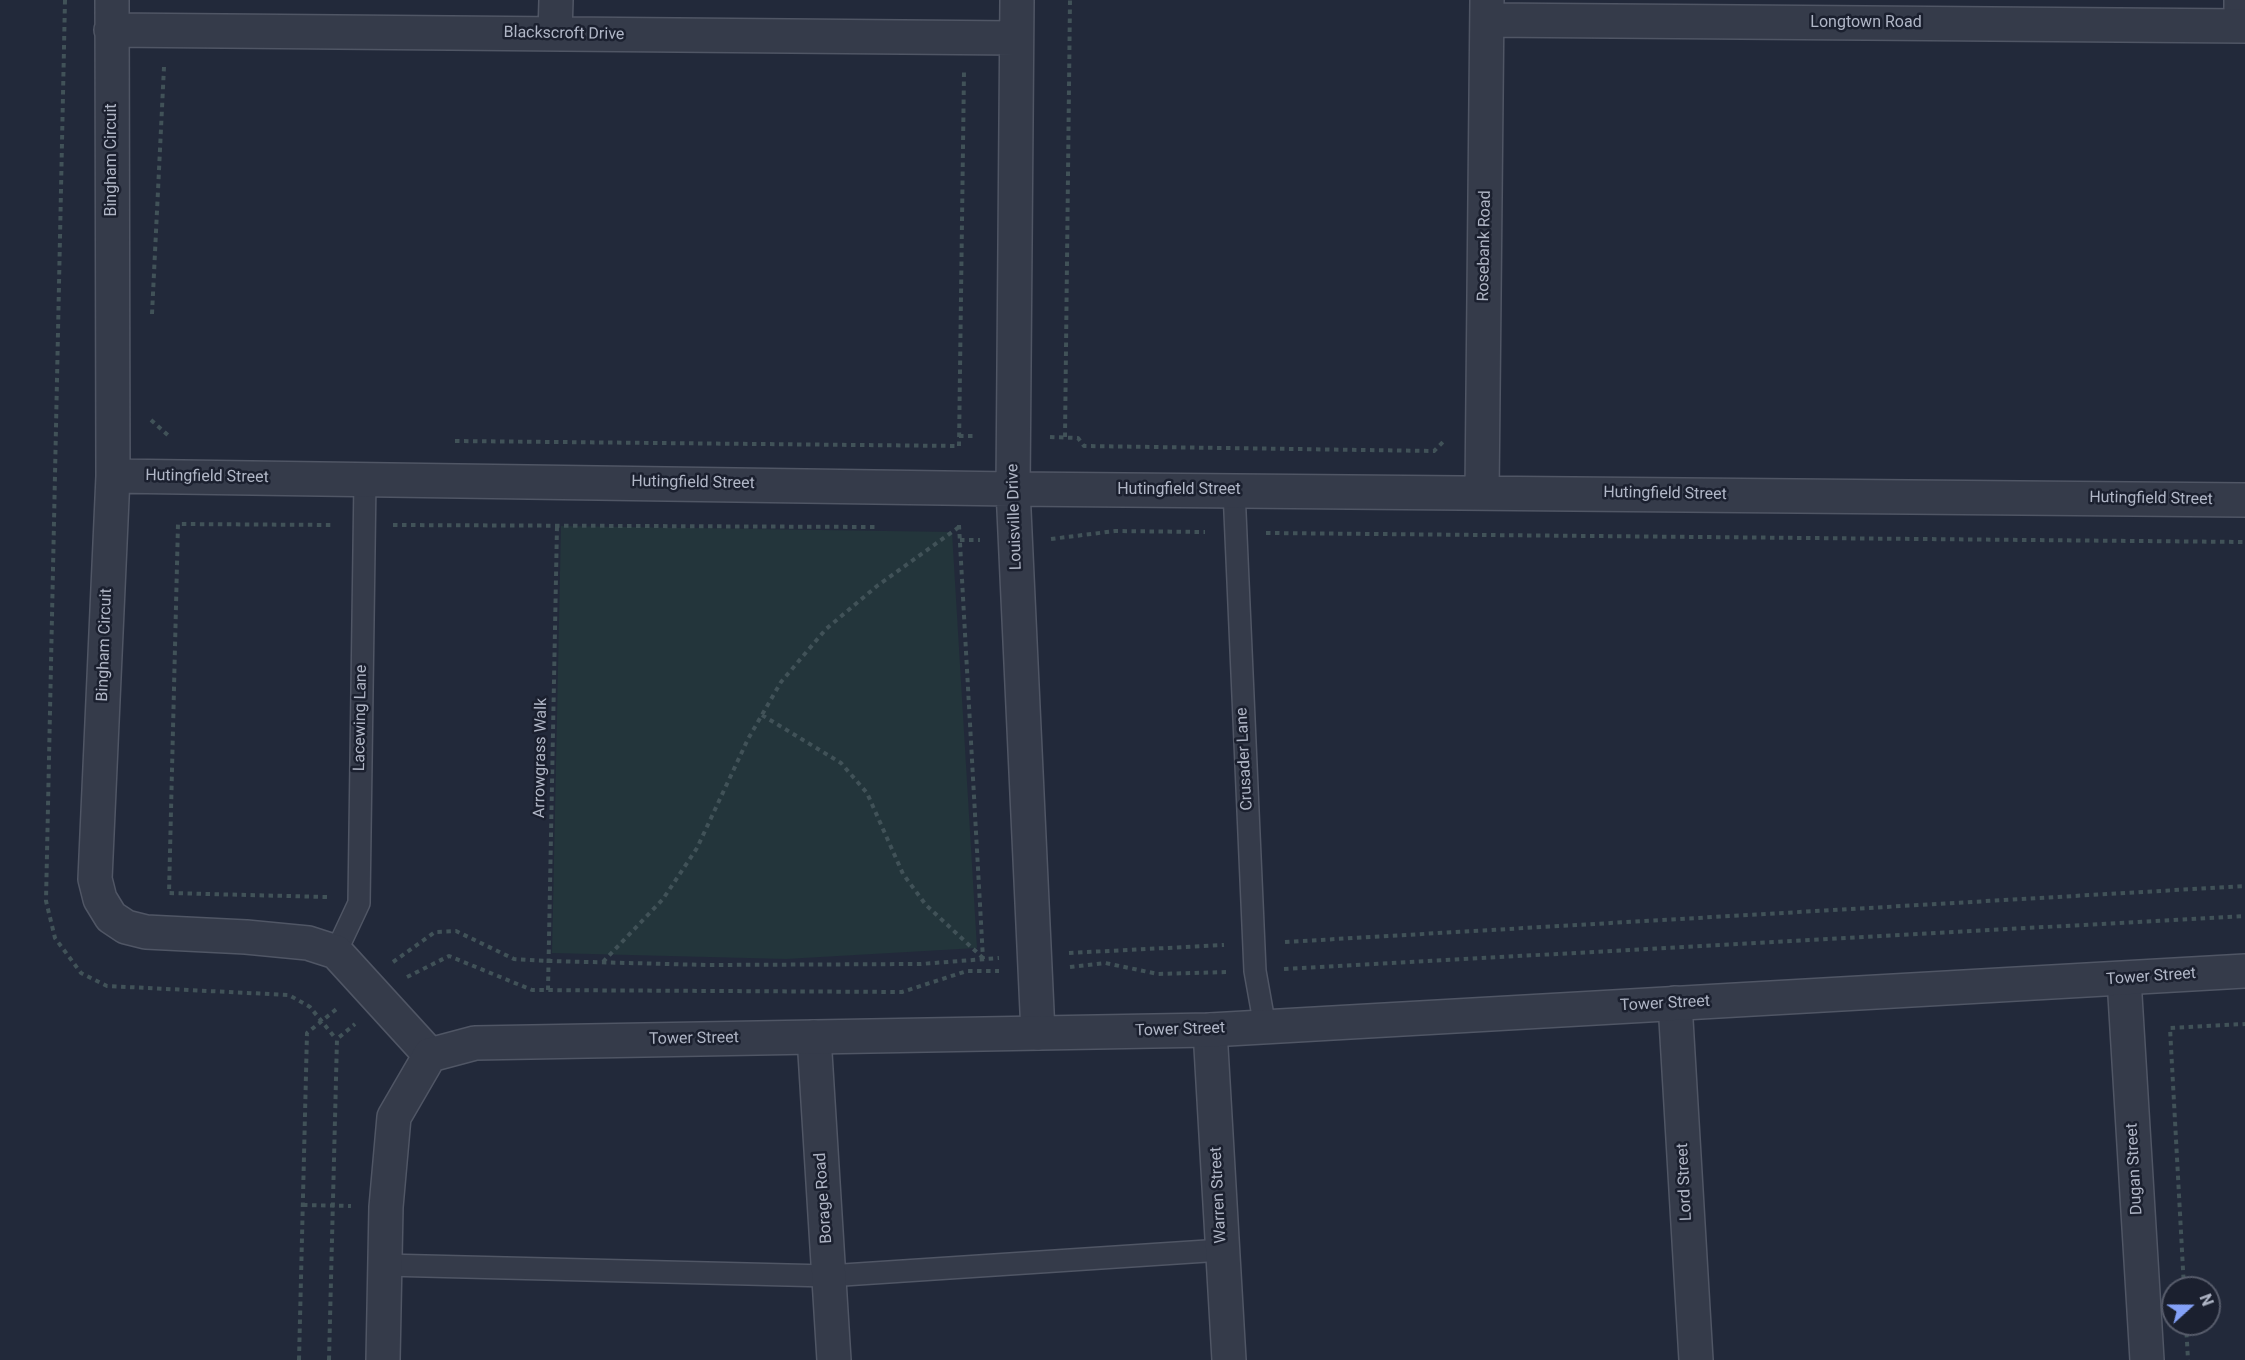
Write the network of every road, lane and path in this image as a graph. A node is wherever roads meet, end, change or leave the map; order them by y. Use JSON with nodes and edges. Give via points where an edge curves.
{"nodes":[{"id":1,"x":556,"y":0,"type":"edge"},
{"id":2,"x":1017,"y":0,"type":"edge"},
{"id":3,"x":1070,"y":0,"type":"edge"},
{"id":4,"x":1487,"y":10,"type":"edge"},
{"id":5,"x":112,"y":15,"type":"edge"},
{"id":6,"x":2239,"y":17,"type":"edge"},
{"id":7,"x":164,"y":30,"type":"junction"},
{"id":8,"x":555,"y":34,"type":"junction"},
{"id":9,"x":1016,"y":38,"type":"junction"},
{"id":10,"x":152,"y":324,"type":"dead end"},
{"id":11,"x":149,"y":418,"type":"dead end"},
{"id":12,"x":1445,"y":429,"type":"dead end"},
{"id":13,"x":180,"y":438,"type":"dead end"},
{"id":14,"x":450,"y":441,"type":"dead end"},
{"id":15,"x":959,"y":446,"type":"dead end"},
{"id":16,"x":113,"y":476,"type":"junction"},
{"id":17,"x":365,"y":479,"type":"junction"},
{"id":18,"x":1013,"y":489,"type":"junction"},
{"id":19,"x":1234,"y":490,"type":"junction"},
{"id":20,"x":1482,"y":492,"type":"junction"},
{"id":21,"x":2245,"y":500,"type":"edge"},
{"id":22,"x":364,"y":525,"type":"junction"},
{"id":23,"x":556,"y":526,"type":"junction"},
{"id":24,"x":888,"y":527,"type":"dead end"},
{"id":25,"x":947,"y":527,"type":"dead end"},
{"id":26,"x":1235,"y":533,"type":"junction"},
{"id":27,"x":960,"y":540,"type":"dead end"},
{"id":28,"x":1015,"y":540,"type":"junction"},
{"id":29,"x":2245,"y":542,"type":"edge"},
{"id":30,"x":762,"y":715,"type":"junction"},
{"id":31,"x":2245,"y":886,"type":"edge"},
{"id":32,"x":359,"y":898,"type":"junction"},
{"id":33,"x":1254,"y":944,"type":"junction"},
{"id":34,"x":336,"y":952,"type":"junction"},
{"id":35,"x":1033,"y":956,"type":"junction"},
{"id":36,"x":983,"y":959,"type":"junction"},
{"id":37,"x":549,"y":961,"type":"junction"},
{"id":38,"x":602,"y":963,"type":"junction"},
{"id":39,"x":2245,"y":971,"type":"edge"},
{"id":40,"x":2124,"y":979,"type":"junction"},
{"id":41,"x":366,"y":985,"type":"junction"},
{"id":42,"x":548,"y":990,"type":"dead end"},
{"id":43,"x":1675,"y":1004,"type":"junction"},
{"id":44,"x":2245,"y":1023,"type":"edge"},
{"id":45,"x":1265,"y":1027,"type":"junction"},
{"id":46,"x":1210,"y":1030,"type":"junction"},
{"id":47,"x":1038,"y":1033,"type":"junction"},
{"id":48,"x":814,"y":1037,"type":"junction"},
{"id":49,"x":430,"y":1055,"type":"junction"},
{"id":50,"x":303,"y":1205,"type":"junction"},
{"id":51,"x":386,"y":1207,"type":"junction"},
{"id":52,"x":1222,"y":1250,"type":"junction"},
{"id":53,"x":384,"y":1265,"type":"junction"},
{"id":54,"x":828,"y":1276,"type":"junction"},
{"id":55,"x":2183,"y":1276,"type":"edge"},
{"id":56,"x":2187,"y":1336,"type":"edge"},
{"id":57,"x":299,"y":1360,"type":"edge"},
{"id":58,"x":383,"y":1360,"type":"edge"},
{"id":59,"x":834,"y":1360,"type":"edge"},
{"id":60,"x":1228,"y":1360,"type":"edge"},
{"id":61,"x":1696,"y":1360,"type":"edge"},
{"id":62,"x":2147,"y":1360,"type":"edge"},
{"id":63,"x":2188,"y":1360,"type":"edge"}],
"edges":[{"from":1,"to":8,"type":"street"},
{"from":2,"to":9,"type":"street","name":"Louisville Drive"},
{"from":3,"to":12,"type":"path","via":[[1065,437],[1078,438],[1084,446],[1434,451],[1445,441]]},
{"from":4,"to":6,"type":"street","name":"Longtown Road"},
{"from":4,"to":20,"type":"street","name":"Rosebank Road"},
{"from":5,"to":7,"type":"street","name":"Blackscroft Drive"},
{"from":5,"to":16,"type":"street","name":"Bingham Circuit"},
{"from":7,"to":8,"type":"street","name":"Blackscroft Drive"},
{"from":7,"to":10,"type":"path"},
{"from":8,"to":9,"type":"street","name":"Blackscroft Drive"},
{"from":9,"to":18,"type":"street","name":"Louisville Drive"},
{"from":11,"to":13,"type":"path","via":[[168,438]]},
{"from":14,"to":15,"type":"path"},
{"from":16,"to":17,"type":"street","name":"Hutingfield Street"},
{"from":16,"to":34,"type":"street","name":"Bingham Circuit","via":[[95,879],[100,899],[111,917],[126,927],[146,932],[297,942]]},
{"from":17,"to":18,"type":"street","name":"Hutingfield Street"},
{"from":17,"to":22,"type":"lane","name":"Lacewing Lane"},
{"from":18,"to":19,"type":"street","name":"Hutingfield Street"},
{"from":18,"to":28,"type":"street","name":"Louisville Drive"},
{"from":19,"to":20,"type":"street","name":"Hutingfield Street"},
{"from":19,"to":26,"type":"lane","name":"Crusader Lane"},
{"from":20,"to":21,"type":"street","name":"Hutingfield Street"},
{"from":22,"to":23,"type":"path"},
{"from":22,"to":32,"type":"lane","name":"Lacewing Lane"},
{"from":22,"to":32,"type":"path","via":[[178,524],[169,892]]},
{"from":23,"to":24,"type":"path"},
{"from":23,"to":37,"type":"path","name":"Arrowgrass Walk"},
{"from":25,"to":30,"type":"path","via":[[959,527],[876,586],[826,629],[781,682]]},
{"from":26,"to":28,"type":"path","via":[[1115,531]]},
{"from":26,"to":29,"type":"path"},
{"from":26,"to":33,"type":"lane","name":"Crusader Lane"},
{"from":27,"to":28,"type":"path"},
{"from":28,"to":35,"type":"street","name":"Louisville Drive"},
{"from":30,"to":36,"type":"path","via":[[841,763],[867,793],[903,874],[927,905]]},
{"from":30,"to":38,"type":"path","via":[[698,848],[663,899]]},
{"from":31,"to":33,"type":"path"},
{"from":32,"to":34,"type":"lane","name":"Lacewing Lane"},
{"from":33,"to":35,"type":"path"},
{"from":33,"to":45,"type":"lane","name":"Crusader Lane"},
{"from":34,"to":41,"type":"street"},
{"from":35,"to":36,"type":"path"},
{"from":35,"to":47,"type":"street","name":"Louisville Drive"},
{"from":36,"to":38,"type":"path","via":[[897,964]]},
{"from":37,"to":38,"type":"path"},
{"from":37,"to":41,"type":"path","via":[[514,959],[456,931],[435,932]]},
{"from":37,"to":42,"type":"path","name":"Arrowgrass Walk"},
{"from":39,"to":40,"type":"street","name":"Tower Street"},
{"from":40,"to":43,"type":"street","name":"Tower Street"},
{"from":40,"to":62,"type":"street","name":"Dugan Street"},
{"from":41,"to":49,"type":"street"},
{"from":41,"to":50,"type":"path","via":[[307,1033]]},
{"from":43,"to":45,"type":"street","name":"Tower Street"},
{"from":43,"to":61,"type":"street","name":"Lord Street"},
{"from":44,"to":55,"type":"path","via":[[2170,1028]]},
{"from":45,"to":46,"type":"street","name":"Tower Street"},
{"from":46,"to":47,"type":"street","name":"Tower Street"},
{"from":46,"to":52,"type":"street","name":"Warren Street"},
{"from":47,"to":48,"type":"street","name":"Tower Street"},
{"from":48,"to":49,"type":"street","name":"Tower Street","via":[[475,1043]]},
{"from":48,"to":54,"type":"street","name":"Borage Road"},
{"from":49,"to":51,"type":"street","via":[[394,1117]]},
{"from":50,"to":51,"type":"path"},
{"from":50,"to":57,"type":"path"},
{"from":51,"to":53,"type":"street"},
{"from":52,"to":54,"type":"lane"},
{"from":52,"to":60,"type":"street","name":"Warren Street"},
{"from":53,"to":54,"type":"lane"},
{"from":53,"to":58,"type":"street"},
{"from":54,"to":59,"type":"street","name":"Borage Road"},
{"from":56,"to":63,"type":"path"}]}
